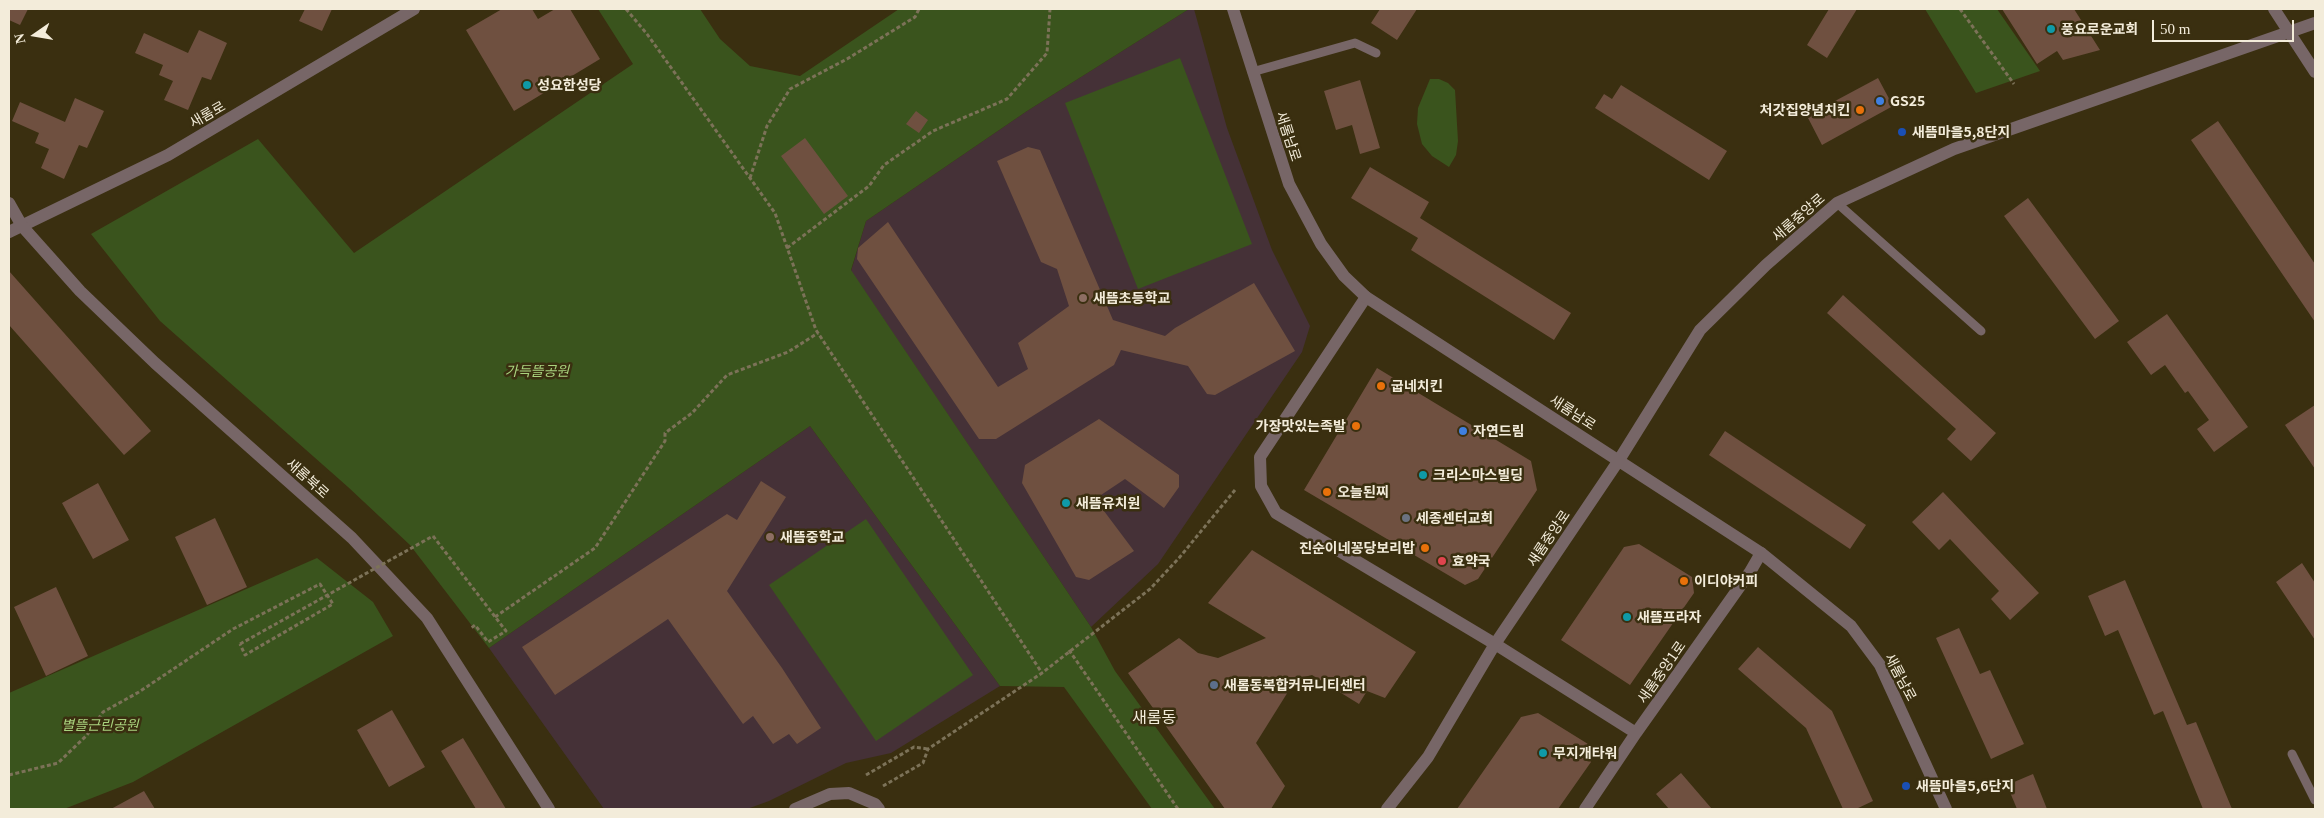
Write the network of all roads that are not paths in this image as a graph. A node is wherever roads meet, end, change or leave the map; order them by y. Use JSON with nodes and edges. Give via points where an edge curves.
{"nodes":[{"id":1,"x":414,"y":9,"type":"edge"},
{"id":2,"x":1233,"y":9,"type":"edge"},
{"id":3,"x":2274,"y":9,"type":"edge"},
{"id":4,"x":2315,"y":23,"type":"edge"},
{"id":5,"x":2290,"y":33,"type":"junction"},
{"id":6,"x":1376,"y":53,"type":"dead end"},
{"id":7,"x":1252,"y":72,"type":"junction"},
{"id":8,"x":2315,"y":72,"type":"edge"},
{"id":9,"x":9,"y":203,"type":"edge"},
{"id":10,"x":1837,"y":203,"type":"junction"},
{"id":11,"x":22,"y":226,"type":"junction"},
{"id":12,"x":9,"y":232,"type":"edge"},
{"id":13,"x":1366,"y":297,"type":"junction"},
{"id":14,"x":1981,"y":331,"type":"dead end"},
{"id":15,"x":1619,"y":460,"type":"junction"},
{"id":16,"x":1761,"y":552,"type":"junction"},
{"id":17,"x":1495,"y":644,"type":"junction"},
{"id":18,"x":1636,"y":733,"type":"junction"},
{"id":19,"x":2292,"y":754,"type":"dead end"},
{"id":20,"x":2315,"y":800,"type":"edge"},
{"id":21,"x":549,"y":809,"type":"edge"},
{"id":22,"x":795,"y":809,"type":"edge"},
{"id":23,"x":879,"y":809,"type":"edge"},
{"id":24,"x":1387,"y":809,"type":"edge"},
{"id":25,"x":1585,"y":809,"type":"edge"},
{"id":26,"x":1946,"y":809,"type":"edge"}],
"edges":[{"from":1,"to":11,"type":"street","name":"새롬로","via":[[168,155]]},
{"from":2,"to":7,"type":"street","name":"새롬남로"},
{"from":3,"to":5,"type":"street"},
{"from":4,"to":5,"type":"street","name":"새롬중앙로"},
{"from":5,"to":8,"type":"street"},
{"from":5,"to":10,"type":"street","name":"새롬중앙로","via":[[1954,148]]},
{"from":6,"to":7,"type":"lane","via":[[1355,43]]},
{"from":7,"to":13,"type":"street","name":"새롬남로","via":[[1289,184],[1320,244],[1344,276]]},
{"from":9,"to":11,"type":"street","name":"새롬북로"},
{"from":10,"to":14,"type":"lane"},
{"from":10,"to":15,"type":"street","name":"새롬중앙로","via":[[1766,265],[1700,330]]},
{"from":11,"to":12,"type":"street","name":"새롬로"},
{"from":11,"to":21,"type":"street","name":"새롬북로","via":[[80,291],[155,363],[352,538],[426,618]]},
{"from":13,"to":15,"type":"street","name":"새롬남로"},
{"from":13,"to":17,"type":"street","via":[[1260,457],[1261,486],[1276,513]]},
{"from":15,"to":16,"type":"street","name":"새롬남로"},
{"from":15,"to":17,"type":"street","name":"새롬중앙로"},
{"from":16,"to":18,"type":"street","name":"새롬중앙1로"},
{"from":16,"to":26,"type":"street","name":"새롬남로","via":[[1851,626],[1880,665]]},
{"from":17,"to":18,"type":"street"},
{"from":17,"to":24,"type":"street","name":"새롬중앙로","via":[[1428,757]]},
{"from":18,"to":25,"type":"street","name":"새롬중앙1로"},
{"from":19,"to":20,"type":"lane"},
{"from":22,"to":23,"type":"street","via":[[830,794],[849,793],[875,804]]}]}
